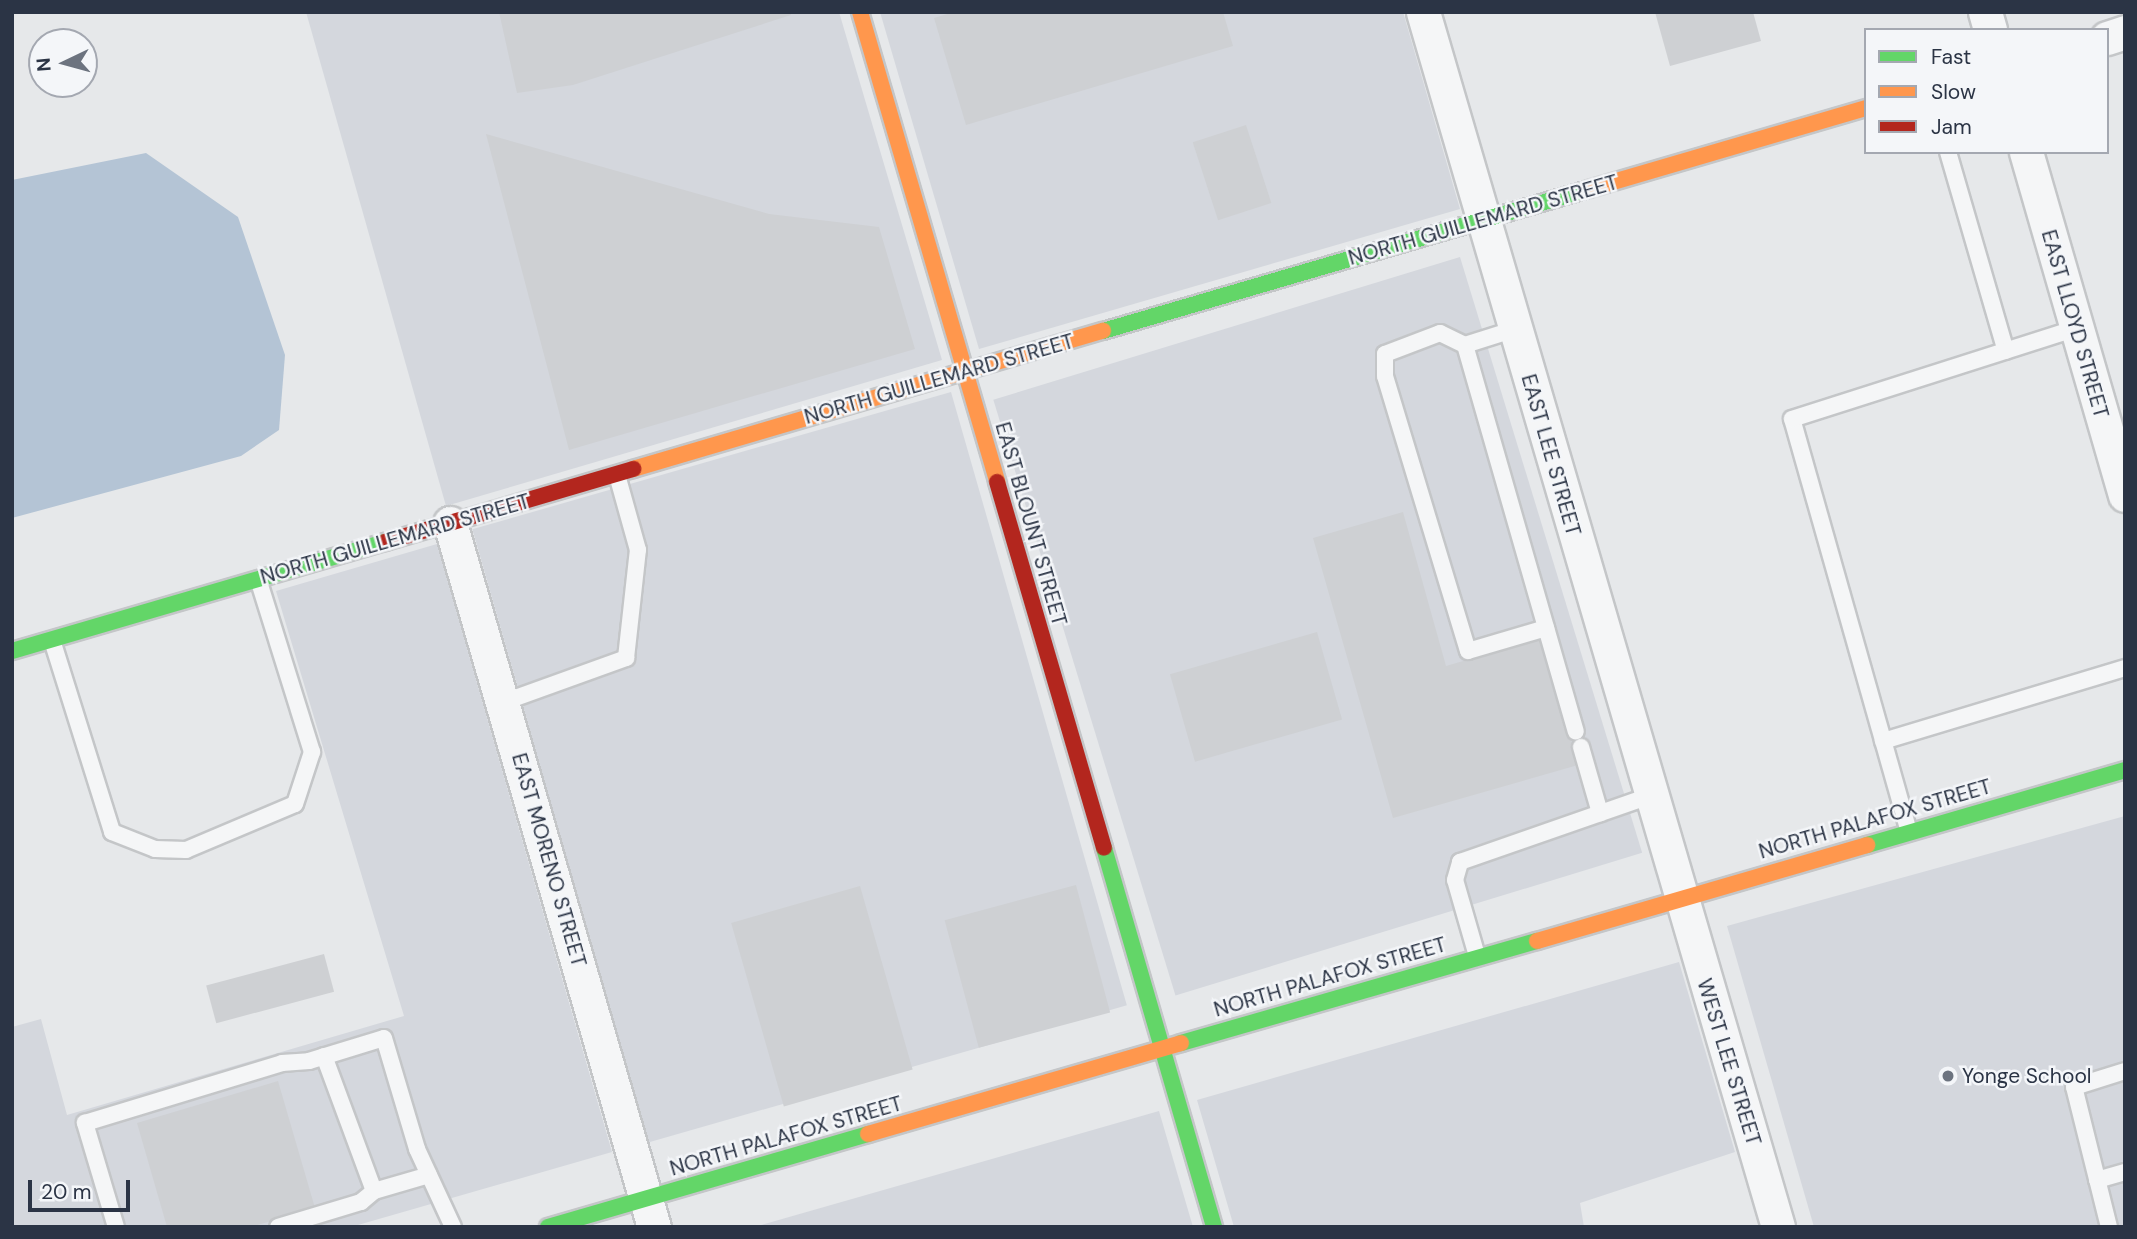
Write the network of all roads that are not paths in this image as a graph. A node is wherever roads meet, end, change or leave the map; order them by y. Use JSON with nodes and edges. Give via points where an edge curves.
{"nodes":[{"id":1,"x":860,"y":12,"type":"edge"},
{"id":2,"x":1423,"y":12,"type":"edge"},
{"id":3,"x":1864,"y":109,"type":"edge"},
{"id":4,"x":1949,"y":154,"type":"edge"},
{"id":5,"x":2026,"y":154,"type":"edge"},
{"id":6,"x":1484,"y":220,"type":"junction"},
{"id":7,"x":2077,"y":328,"type":"junction"},
{"id":8,"x":1515,"y":329,"type":"junction"},
{"id":9,"x":1465,"y":345,"type":"junction"},
{"id":10,"x":2006,"y":351,"type":"junction"},
{"id":11,"x":965,"y":371,"type":"junction"},
{"id":12,"x":617,"y":475,"type":"junction"},
{"id":13,"x":2125,"y":495,"type":"edge"},
{"id":14,"x":450,"y":523,"type":"junction"},
{"id":15,"x":258,"y":579,"type":"junction"},
{"id":16,"x":1546,"y":628,"type":"junction"},
{"id":17,"x":52,"y":640,"type":"junction"},
{"id":18,"x":12,"y":651,"type":"edge"},
{"id":19,"x":2125,"y":668,"type":"edge"},
{"id":20,"x":504,"y":702,"type":"junction"},
{"id":21,"x":1883,"y":741,"type":"junction"},
{"id":22,"x":2125,"y":770,"type":"edge"},
{"id":23,"x":1650,"y":796,"type":"junction"},
{"id":24,"x":1600,"y":813,"type":"junction"},
{"id":25,"x":1909,"y":832,"type":"junction"},
{"id":26,"x":1680,"y":897,"type":"junction"},
{"id":27,"x":1477,"y":956,"type":"junction"},
{"id":28,"x":1161,"y":1048,"type":"junction"},
{"id":29,"x":324,"y":1056,"type":"junction"},
{"id":30,"x":2125,"y":1071,"type":"edge"},
{"id":31,"x":2125,"y":1172,"type":"edge"},
{"id":32,"x":429,"y":1175,"type":"junction"},
{"id":33,"x":2097,"y":1180,"type":"junction"},
{"id":34,"x":374,"y":1191,"type":"junction"},
{"id":35,"x":650,"y":1213,"type":"edge"},
{"id":36,"x":116,"y":1227,"type":"edge"},
{"id":37,"x":278,"y":1227,"type":"edge"},
{"id":38,"x":453,"y":1227,"type":"edge"},
{"id":39,"x":548,"y":1227,"type":"edge"},
{"id":40,"x":1214,"y":1227,"type":"edge"},
{"id":41,"x":1778,"y":1227,"type":"edge"},
{"id":42,"x":2109,"y":1227,"type":"edge"}],
"edges":[{"from":1,"to":11,"type":"street","name":"EAST BLOUNT STREET"},
{"from":2,"to":6,"type":"street","name":"EAST LEE STREET"},
{"from":3,"to":6,"type":"street","name":"NORTH GUILLEMARD STREET"},
{"from":4,"to":10,"type":"lane"},
{"from":5,"to":7,"type":"street","name":"EAST LLOYD STREET"},
{"from":6,"to":8,"type":"street","name":"EAST LEE STREET"},
{"from":6,"to":11,"type":"street","name":"NORTH GUILLEMARD STREET"},
{"from":7,"to":10,"type":"lane"},
{"from":7,"to":13,"type":"street","name":"EAST LLOYD STREET"},
{"from":8,"to":9,"type":"lane"},
{"from":8,"to":23,"type":"street","name":"EAST LEE STREET"},
{"from":9,"to":16,"type":"lane"},
{"from":9,"to":16,"type":"lane","via":[[1440,333],[1385,354],[1385,376],[1468,652]]},
{"from":10,"to":21,"type":"lane","via":[[1792,419]]},
{"from":11,"to":12,"type":"street","name":"NORTH GUILLEMARD STREET"},
{"from":11,"to":28,"type":"street","name":"EAST BLOUNT STREET"},
{"from":12,"to":14,"type":"street","name":"NORTH GUILLEMARD STREET"},
{"from":12,"to":20,"type":"lane","via":[[638,550],[626,658]]},
{"from":14,"to":15,"type":"street","name":"NORTH GUILLEMARD STREET"},
{"from":14,"to":20,"type":"street","name":"EAST MORENO STREET"},
{"from":15,"to":17,"type":"street","name":"NORTH GUILLEMARD STREET"},
{"from":15,"to":17,"type":"lane","via":[[312,752],[295,804],[186,850],[155,849],[112,832]]},
{"from":16,"to":24,"type":"lane"},
{"from":17,"to":18,"type":"street","name":"NORTH GUILLEMARD STREET"},
{"from":19,"to":21,"type":"lane"},
{"from":20,"to":35,"type":"street","name":"EAST MORENO STREET"},
{"from":21,"to":25,"type":"lane"},
{"from":22,"to":25,"type":"street","name":"NORTH PALAFOX STREET"},
{"from":23,"to":24,"type":"lane"},
{"from":23,"to":26,"type":"street","name":"EAST LEE STREET"},
{"from":24,"to":27,"type":"lane","via":[[1460,862],[1455,880]]},
{"from":25,"to":26,"type":"street","name":"NORTH PALAFOX STREET"},
{"from":26,"to":27,"type":"street","name":"NORTH PALAFOX STREET"},
{"from":26,"to":41,"type":"street","name":"WEST LEE STREET"},
{"from":27,"to":28,"type":"street","name":"NORTH PALAFOX STREET"},
{"from":28,"to":35,"type":"street","name":"NORTH PALAFOX STREET"},
{"from":28,"to":40,"type":"street","name":"EAST BLOUNT STREET"},
{"from":29,"to":32,"type":"lane","via":[[384,1038],[416,1149]]},
{"from":29,"to":34,"type":"lane"},
{"from":29,"to":36,"type":"lane","via":[[282,1063],[85,1124]]},
{"from":30,"to":33,"type":"lane","via":[[2074,1087]]},
{"from":31,"to":33,"type":"lane"},
{"from":32,"to":34,"type":"lane"},
{"from":32,"to":38,"type":"lane"},
{"from":33,"to":42,"type":"lane"},
{"from":34,"to":37,"type":"lane","via":[[361,1202]]},
{"from":35,"to":39,"type":"street","name":"NORTH PALAFOX STREET"}]}
